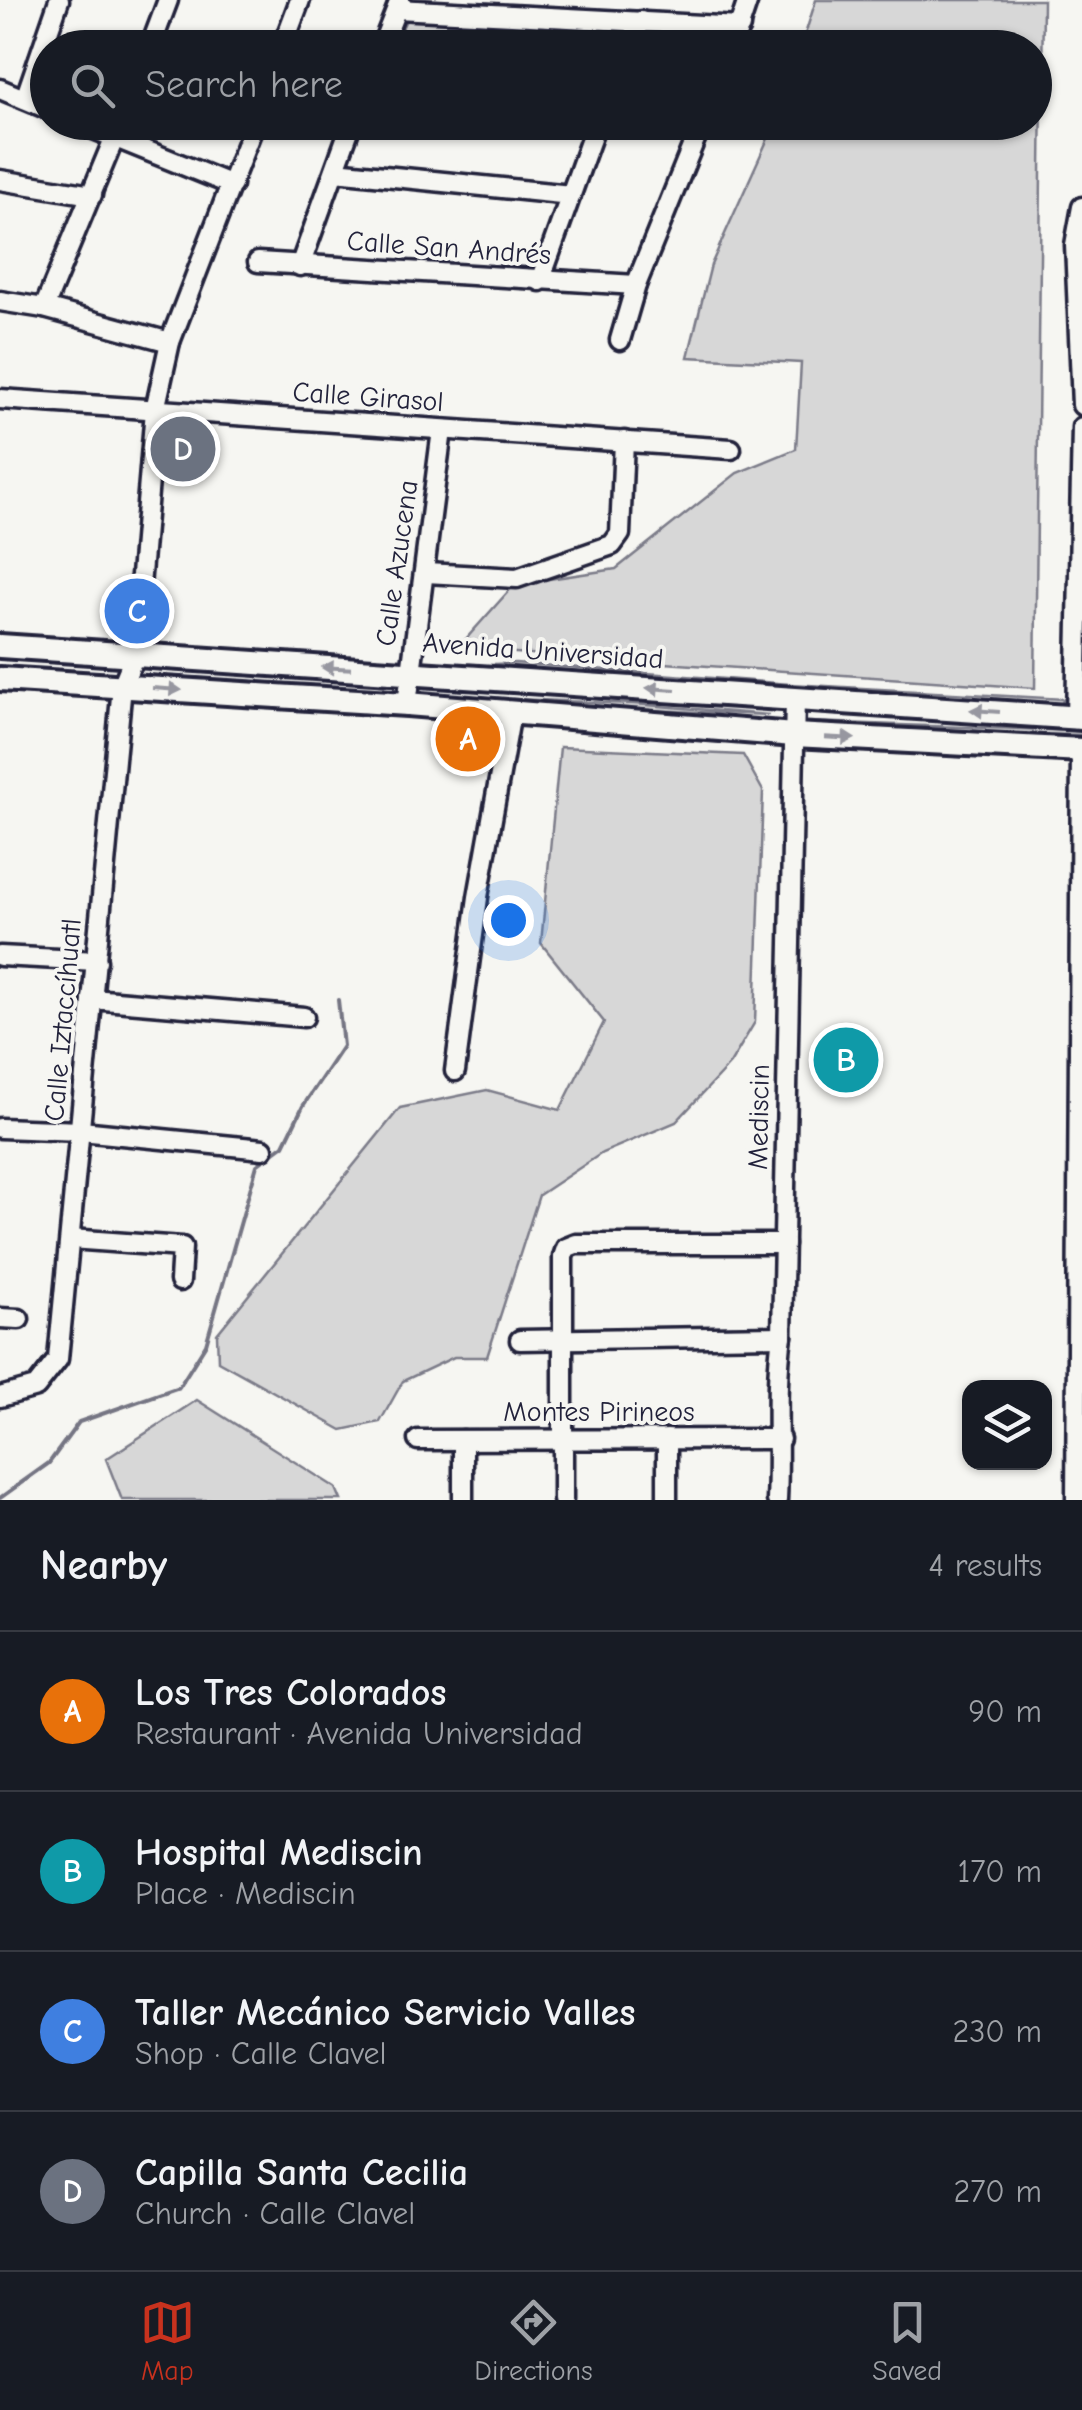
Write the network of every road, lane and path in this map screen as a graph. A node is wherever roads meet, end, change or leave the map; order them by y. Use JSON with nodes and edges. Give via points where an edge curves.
{"nodes":[{"id":1,"x":60,"y":0,"type":"edge"},
{"id":2,"x":168,"y":0,"type":"edge"},
{"id":3,"x":300,"y":0,"type":"edge"},
{"id":4,"x":748,"y":0,"type":"edge"},
{"id":5,"x":399,"y":4,"type":"edge"},
{"id":6,"x":584,"y":9,"type":"edge"},
{"id":7,"x":641,"y":21,"type":"junction"},
{"id":8,"x":740,"y":27,"type":"junction"},
{"id":9,"x":49,"y":30,"type":"edge"},
{"id":10,"x":157,"y":30,"type":"edge"},
{"id":11,"x":289,"y":30,"type":"edge"},
{"id":12,"x":388,"y":30,"type":"edge"},
{"id":13,"x":637,"y":30,"type":"edge"},
{"id":14,"x":739,"y":30,"type":"edge"},
{"id":15,"x":30,"y":82,"type":"edge"},
{"id":16,"x":0,"y":89,"type":"edge"},
{"id":17,"x":24,"y":99,"type":"junction"},
{"id":18,"x":30,"y":102,"type":"edge"},
{"id":19,"x":114,"y":140,"type":"edge"},
{"id":20,"x":137,"y":140,"type":"edge"},
{"id":21,"x":248,"y":140,"type":"edge"},
{"id":22,"x":346,"y":140,"type":"edge"},
{"id":23,"x":590,"y":140,"type":"edge"},
{"id":24,"x":695,"y":140,"type":"edge"},
{"id":25,"x":334,"y":172,"type":"junction"},
{"id":26,"x":0,"y":180,"type":"edge"},
{"id":27,"x":232,"y":186,"type":"junction"},
{"id":28,"x":92,"y":194,"type":"junction"},
{"id":29,"x":571,"y":194,"type":"junction"},
{"id":30,"x":1082,"y":208,"type":"edge"},
{"id":31,"x":258,"y":262,"type":"dead end"},
{"id":32,"x":300,"y":266,"type":"junction"},
{"id":33,"x":540,"y":281,"type":"junction"},
{"id":34,"x":636,"y":286,"type":"junction"},
{"id":35,"x":0,"y":301,"type":"edge"},
{"id":36,"x":44,"y":308,"type":"junction"},
{"id":37,"x":620,"y":340,"type":"dead end"},
{"id":38,"x":170,"y":342,"type":"junction"},
{"id":39,"x":0,"y":399,"type":"edge"},
{"id":40,"x":1082,"y":405,"type":"edge"},
{"id":41,"x":156,"y":410,"type":"junction"},
{"id":42,"x":1082,"y":427,"type":"edge"},
{"id":43,"x":442,"y":430,"type":"junction"},
{"id":44,"x":624,"y":441,"type":"junction"},
{"id":45,"x":731,"y":450,"type":"dead end"},
{"id":46,"x":426,"y":573,"type":"junction"},
{"id":47,"x":0,"y":646,"type":"edge"},
{"id":48,"x":134,"y":658,"type":"junction"},
{"id":49,"x":410,"y":672,"type":"junction"},
{"id":50,"x":0,"y":679,"type":"edge"},
{"id":51,"x":122,"y":686,"type":"junction"},
{"id":52,"x":795,"y":698,"type":"junction"},
{"id":53,"x":408,"y":704,"type":"junction"},
{"id":54,"x":511,"y":714,"type":"junction"},
{"id":55,"x":1079,"y":718,"type":"edge"},
{"id":56,"x":794,"y":735,"type":"junction"},
{"id":57,"x":1082,"y":750,"type":"edge"},
{"id":58,"x":0,"y":956,"type":"edge"},
{"id":59,"x":96,"y":960,"type":"junction"},
{"id":60,"x":92,"y":999,"type":"junction"},
{"id":61,"x":304,"y":1017,"type":"dead end"},
{"id":62,"x":455,"y":1071,"type":"dead end"},
{"id":63,"x":0,"y":1128,"type":"edge"},
{"id":64,"x":81,"y":1131,"type":"junction"},
{"id":65,"x":263,"y":1148,"type":"dead end"},
{"id":66,"x":1081,"y":1179,"type":"edge"},
{"id":67,"x":70,"y":1240,"type":"junction"},
{"id":68,"x":784,"y":1244,"type":"junction"},
{"id":69,"x":180,"y":1281,"type":"dead end"},
{"id":70,"x":1080,"y":1313,"type":"edge"},
{"id":71,"x":782,"y":1336,"type":"junction"},
{"id":72,"x":520,"y":1340,"type":"dead end"},
{"id":73,"x":564,"y":1340,"type":"junction"},
{"id":74,"x":0,"y":1397,"type":"edge"},
{"id":75,"x":668,"y":1439,"type":"junction"},
{"id":76,"x":780,"y":1439,"type":"junction"},
{"id":77,"x":418,"y":1440,"type":"dead end"},
{"id":78,"x":463,"y":1440,"type":"junction"},
{"id":79,"x":564,"y":1440,"type":"junction"},
{"id":80,"x":463,"y":1500,"type":"edge"},
{"id":81,"x":563,"y":1500,"type":"edge"},
{"id":82,"x":667,"y":1500,"type":"edge"},
{"id":83,"x":777,"y":1500,"type":"edge"},
{"id":84,"x":1076,"y":1500,"type":"edge"}],
"edges":[{"from":1,"to":9,"type":"street"},
{"from":2,"to":10,"type":"street"},
{"from":3,"to":11,"type":"street"},
{"from":4,"to":8,"type":"street"},
{"from":5,"to":6,"type":"street"},
{"from":5,"to":12,"type":"street"},
{"from":6,"to":7,"type":"street"},
{"from":7,"to":8,"type":"street"},
{"from":7,"to":13,"type":"street"},
{"from":8,"to":14,"type":"street"},
{"from":15,"to":17,"type":"street"},
{"from":16,"to":17,"type":"street"},
{"from":17,"to":18,"type":"street"},
{"from":19,"to":28,"type":"street"},
{"from":20,"to":27,"type":"street"},
{"from":21,"to":27,"type":"street","name":"Calle Iztaccíhuatl"},
{"from":22,"to":25,"type":"street"},
{"from":23,"to":29,"type":"street"},
{"from":24,"to":34,"type":"street"},
{"from":25,"to":29,"type":"street"},
{"from":25,"to":32,"type":"street"},
{"from":26,"to":28,"type":"street"},
{"from":27,"to":38,"type":"street","name":"Calle Iztaccíhuatl"},
{"from":28,"to":36,"type":"street"},
{"from":29,"to":33,"type":"street"},
{"from":30,"to":40,"type":"street","via":[[1075,245]]},
{"from":31,"to":32,"type":"street","name":"Calle San Andrés"},
{"from":32,"to":33,"type":"street","name":"Calle San Andrés"},
{"from":33,"to":34,"type":"street","name":"Calle San Andrés"},
{"from":34,"to":37,"type":"street"},
{"from":35,"to":36,"type":"street"},
{"from":36,"to":38,"type":"street"},
{"from":38,"to":41,"type":"street","name":"Calle Iztaccíhuatl"},
{"from":39,"to":41,"type":"street","name":"Calle Girasol"},
{"from":41,"to":43,"type":"street","name":"Calle Girasol"},
{"from":41,"to":48,"type":"street","name":"Calle Iztaccíhuatl"},
{"from":42,"to":55,"type":"street"},
{"from":43,"to":44,"type":"street","name":"Calle Girasol"},
{"from":43,"to":46,"type":"street","name":"Calle Azucena"},
{"from":44,"to":45,"type":"street","name":"Calle Girasol"},
{"from":44,"to":46,"type":"street","via":[[620,534],[612,546],[517,578]]},
{"from":46,"to":49,"type":"street","name":"Calle Azucena"},
{"from":47,"to":48,"type":"main road","name":"Avenida Universidad"},
{"from":49,"to":48,"type":"main road","name":"Avenida Universidad","one_way":true},
{"from":48,"to":51,"type":"street","name":"Calle Iztaccíhuatl"},
{"from":52,"to":49,"type":"main road","name":"Avenida Universidad","one_way":true},
{"from":49,"to":53,"type":"street","name":"Calle Azucena"},
{"from":50,"to":51,"type":"main road"},
{"from":51,"to":53,"type":"main road","one_way":true},
{"from":51,"to":59,"type":"street","name":"Calle Iztaccíhuatl"},
{"from":55,"to":52,"type":"main road","name":"Avenida Universidad","one_way":true},
{"from":52,"to":56,"type":"street","name":"Mediscin"},
{"from":53,"to":54,"type":"main road"},
{"from":54,"to":56,"type":"main road"},
{"from":54,"to":62,"type":"street"},
{"from":56,"to":57,"type":"main road","one_way":true},
{"from":56,"to":68,"type":"street","name":"Mediscin"},
{"from":57,"to":66,"type":"street"},
{"from":58,"to":59,"type":"street"},
{"from":59,"to":60,"type":"street","name":"Calle Iztaccíhuatl"},
{"from":60,"to":61,"type":"street"},
{"from":60,"to":64,"type":"street","name":"Calle Iztaccíhuatl"},
{"from":63,"to":64,"type":"street"},
{"from":64,"to":65,"type":"street"},
{"from":64,"to":67,"type":"street","name":"Calle Iztaccíhuatl"},
{"from":66,"to":70,"type":"street"},
{"from":67,"to":69,"type":"street","via":[[182,1247]]},
{"from":67,"to":74,"type":"street","name":"Calle Iztaccíhuatl","via":[[58,1359],[36,1387]]},
{"from":68,"to":71,"type":"street","name":"Mediscin"},
{"from":68,"to":73,"type":"street","via":[[566,1248]]},
{"from":70,"to":84,"type":"street"},
{"from":71,"to":73,"type":"street"},
{"from":71,"to":76,"type":"street","name":"Mediscin","via":[[776,1376]]},
{"from":72,"to":73,"type":"street"},
{"from":73,"to":79,"type":"street"},
{"from":75,"to":76,"type":"street","name":"Montes Pirineos"},
{"from":75,"to":79,"type":"street","name":"Montes Pirineos"},
{"from":75,"to":82,"type":"street"},
{"from":76,"to":83,"type":"street","name":"Mediscin"},
{"from":77,"to":78,"type":"street","name":"Montes Pirineos"},
{"from":78,"to":79,"type":"street","name":"Montes Pirineos"},
{"from":78,"to":80,"type":"street"},
{"from":79,"to":81,"type":"street"}]}
